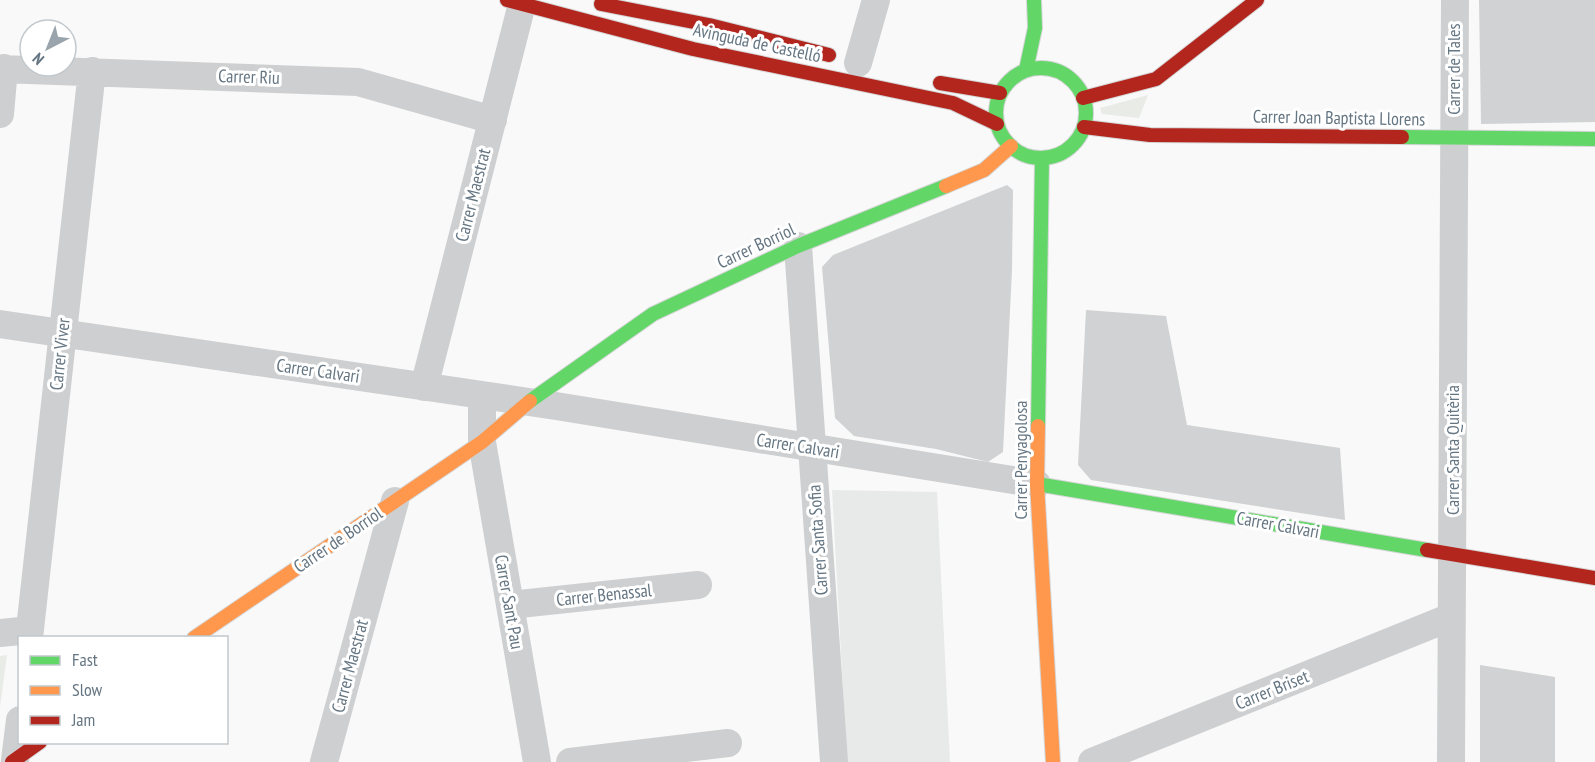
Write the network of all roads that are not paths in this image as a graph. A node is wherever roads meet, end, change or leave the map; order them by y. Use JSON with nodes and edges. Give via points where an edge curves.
{"nodes":[{"id":1,"x":582,"y":0,"type":"edge"},
{"id":2,"x":876,"y":0,"type":"edge"},
{"id":3,"x":1034,"y":0,"type":"edge"},
{"id":4,"x":1257,"y":0,"type":"edge"},
{"id":5,"x":1455,"y":0,"type":"edge"},
{"id":6,"x":515,"y":2,"type":"edge"},
{"id":7,"x":1035,"y":28,"type":"junction"},
{"id":8,"x":1048,"y":59,"type":"junction"},
{"id":9,"x":864,"y":64,"type":"joint"},
{"id":10,"x":2,"y":69,"type":"edge"},
{"id":11,"x":1026,"y":70,"type":"junction"},
{"id":12,"x":92,"y":71,"type":"junction"},
{"id":13,"x":923,"y":79,"type":"dead end"},
{"id":14,"x":1000,"y":93,"type":"junction"},
{"id":15,"x":1083,"y":98,"type":"junction"},
{"id":16,"x":0,"y":114,"type":"edge"},
{"id":17,"x":493,"y":120,"type":"junction"},
{"id":18,"x":997,"y":123,"type":"junction"},
{"id":19,"x":1084,"y":127,"type":"junction"},
{"id":20,"x":1454,"y":138,"type":"junction"},
{"id":21,"x":1595,"y":139,"type":"edge"},
{"id":22,"x":1011,"y":146,"type":"junction"},
{"id":23,"x":1042,"y":158,"type":"junction"},
{"id":24,"x":798,"y":246,"type":"junction"},
{"id":25,"x":0,"y":324,"type":"edge"},
{"id":26,"x":63,"y":333,"type":"junction"},
{"id":27,"x":424,"y":387,"type":"junction"},
{"id":28,"x":482,"y":395,"type":"junction"},
{"id":29,"x":530,"y":402,"type":"junction"},
{"id":30,"x":482,"y":442,"type":"junction"},
{"id":31,"x":812,"y":448,"type":"junction"},
{"id":32,"x":1037,"y":484,"type":"junction"},
{"id":33,"x":395,"y":501,"type":"junction"},
{"id":34,"x":1452,"y":555,"type":"junction"},
{"id":35,"x":1595,"y":578,"type":"edge"},
{"id":36,"x":698,"y":585,"type":"dead end"},
{"id":37,"x":510,"y":605,"type":"junction"},
{"id":38,"x":1451,"y":617,"type":"junction"},
{"id":39,"x":0,"y":633,"type":"edge"},
{"id":40,"x":29,"y":634,"type":"edge"},
{"id":41,"x":197,"y":636,"type":"edge"},
{"id":42,"x":18,"y":732,"type":"edge"},
{"id":43,"x":728,"y":743,"type":"dead end"},
{"id":44,"x":37,"y":744,"type":"edge"},
{"id":45,"x":13,"y":761,"type":"edge"},
{"id":46,"x":324,"y":762,"type":"edge"},
{"id":47,"x":537,"y":762,"type":"edge"},
{"id":48,"x":570,"y":762,"type":"edge"},
{"id":49,"x":834,"y":762,"type":"edge"},
{"id":50,"x":1053,"y":762,"type":"edge"},
{"id":51,"x":1092,"y":762,"type":"edge"},
{"id":52,"x":1451,"y":762,"type":"edge"}],
"edges":[{"from":1,"to":9,"type":"street","name":"Avinguda de Castelló","via":[[709,25]]},
{"from":2,"to":9,"type":"street"},
{"from":3,"to":7,"type":"street"},
{"from":4,"to":15,"type":"street","via":[[1156,79]]},
{"from":5,"to":20,"type":"street","name":"Carrer de Tales"},
{"from":6,"to":17,"type":"street","name":"Carrer Maestrat"},
{"from":6,"to":18,"type":"street","name":"Avinguda de Castelló","via":[[693,49],[953,103]]},
{"from":7,"to":8,"type":"street"},
{"from":7,"to":11,"type":"street"},
{"from":8,"to":11,"type":"street","via":[[1039,68]]},
{"from":8,"to":15,"type":"street","via":[[1076,85]]},
{"from":10,"to":12,"type":"street","name":"Carrer Riu"},
{"from":10,"to":16,"type":"street"},
{"from":11,"to":14,"type":"street"},
{"from":12,"to":17,"type":"street","name":"Carrer Riu","via":[[358,82]]},
{"from":12,"to":26,"type":"street","name":"Carrer Viver"},
{"from":13,"to":14,"type":"street"},
{"from":14,"to":18,"type":"street"},
{"from":15,"to":19,"type":"street"},
{"from":17,"to":27,"type":"street","name":"Carrer Maestrat"},
{"from":18,"to":22,"type":"street"},
{"from":19,"to":20,"type":"street","name":"Carrer Joan Baptista Llorens","via":[[1150,135]]},
{"from":19,"to":23,"type":"street","via":[[1068,149]]},
{"from":20,"to":21,"type":"street","name":"Carrer Joan Baptista Llorens"},
{"from":20,"to":34,"type":"street","name":"Carrer Santa Quitèria"},
{"from":22,"to":23,"type":"street"},
{"from":22,"to":24,"type":"street","name":"Carrer Borriol","via":[[984,170]]},
{"from":23,"to":32,"type":"street","name":"Carrer Penyagolosa"},
{"from":24,"to":29,"type":"street","name":"Carrer Borriol","via":[[653,314]]},
{"from":24,"to":31,"type":"street","name":"Carrer Santa Sofia"},
{"from":25,"to":26,"type":"street","name":"Carrer Calvari"},
{"from":26,"to":27,"type":"street","name":"Carrer Calvari"},
{"from":26,"to":40,"type":"street","name":"Carrer Viver"},
{"from":27,"to":28,"type":"street","name":"Carrer Calvari"},
{"from":28,"to":29,"type":"street","name":"Carrer Calvari"},
{"from":28,"to":30,"type":"street"},
{"from":29,"to":30,"type":"street","name":"Carrer de Borriol"},
{"from":29,"to":31,"type":"street","name":"Carrer Calvari"},
{"from":30,"to":33,"type":"street","name":"Carrer de Borriol"},
{"from":30,"to":37,"type":"street","name":"Carrer Sant Pau"},
{"from":31,"to":32,"type":"street","name":"Carrer Calvari"},
{"from":31,"to":49,"type":"street","name":"Carrer Santa Sofia"},
{"from":32,"to":34,"type":"street","name":"Carrer Calvari"},
{"from":32,"to":50,"type":"street","name":"Carrer Penyagolosa"},
{"from":33,"to":41,"type":"street","name":"Carrer de Borriol"},
{"from":33,"to":46,"type":"street","name":"Carrer Maestrat"},
{"from":34,"to":35,"type":"street","name":"Carrer Calvari"},
{"from":34,"to":38,"type":"street","name":"Carrer Santa Quitèria"},
{"from":36,"to":37,"type":"street","name":"Carrer Benassal"},
{"from":37,"to":47,"type":"street","name":"Carrer Sant Pau"},
{"from":38,"to":51,"type":"street","name":"Carrer Briset"},
{"from":38,"to":52,"type":"street","name":"Carrer Santa Quitèria"},
{"from":39,"to":40,"type":"street"},
{"from":42,"to":45,"type":"street"},
{"from":43,"to":48,"type":"street"},
{"from":44,"to":45,"type":"street"}]}
